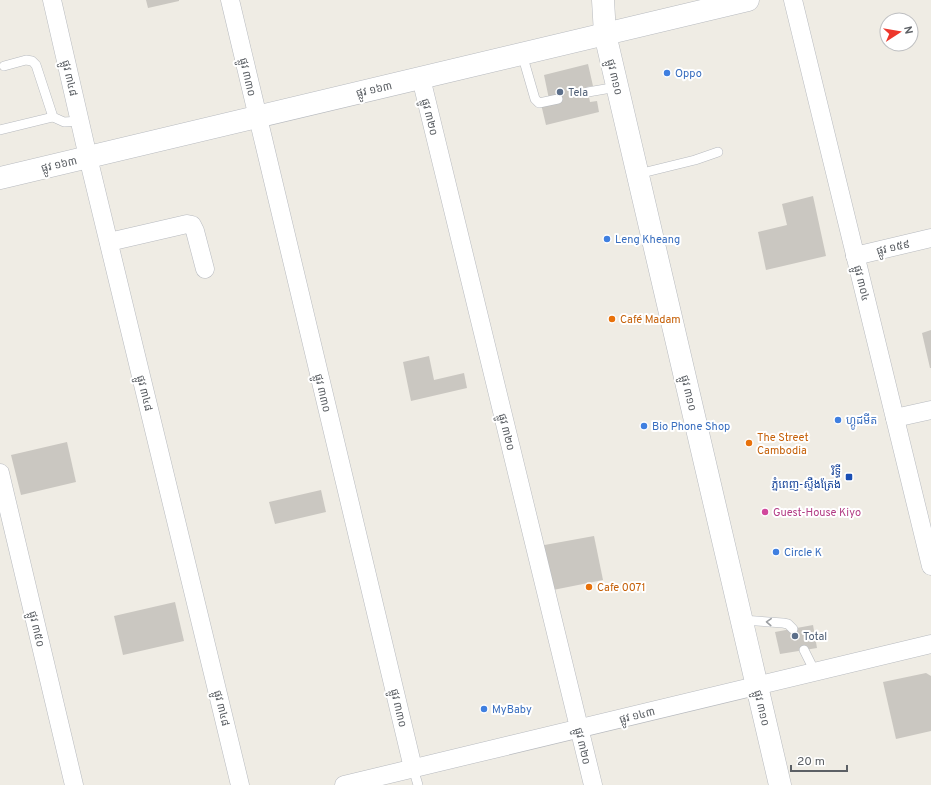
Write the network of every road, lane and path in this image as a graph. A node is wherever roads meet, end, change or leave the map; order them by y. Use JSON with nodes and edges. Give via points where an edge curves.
{"nodes":[{"id":1,"x":52,"y":0,"type":"edge"},
{"id":2,"x":230,"y":0,"type":"edge"},
{"id":3,"x":603,"y":0,"type":"edge"},
{"id":4,"x":748,"y":0,"type":"edge"},
{"id":5,"x":794,"y":0,"type":"edge"},
{"id":6,"x":605,"y":34,"type":"junction"},
{"id":7,"x":522,"y":54,"type":"junction"},
{"id":8,"x":4,"y":66,"type":"dead end"},
{"id":9,"x":421,"y":78,"type":"junction"},
{"id":10,"x":617,"y":87,"type":"junction"},
{"id":11,"x":588,"y":92,"type":"dead end"},
{"id":12,"x":558,"y":99,"type":"dead end"},
{"id":13,"x":53,"y":117,"type":"junction"},
{"id":14,"x":258,"y":117,"type":"junction"},
{"id":15,"x":80,"y":121,"type":"junction"},
{"id":16,"x":0,"y":130,"type":"edge"},
{"id":17,"x":718,"y":152,"type":"dead end"},
{"id":18,"x":88,"y":157,"type":"junction"},
{"id":19,"x":638,"y":174,"type":"junction"},
{"id":20,"x":0,"y":178,"type":"edge"},
{"id":21,"x":931,"y":238,"type":"edge"},
{"id":22,"x":109,"y":242,"type":"junction"},
{"id":23,"x":856,"y":256,"type":"junction"},
{"id":24,"x":205,"y":269,"type":"dead end"},
{"id":25,"x":931,"y":410,"type":"edge"},
{"id":26,"x":895,"y":418,"type":"junction"},
{"id":27,"x":0,"y":473,"type":"edge"},
{"id":28,"x":931,"y":566,"type":"edge"},
{"id":29,"x":742,"y":620,"type":"junction"},
{"id":30,"x":794,"y":629,"type":"dead end"},
{"id":31,"x":931,"y":644,"type":"edge"},
{"id":32,"x":804,"y":650,"type":"dead end"},
{"id":33,"x":815,"y":672,"type":"junction"},
{"id":34,"x":757,"y":686,"type":"junction"},
{"id":35,"x":579,"y":729,"type":"junction"},
{"id":36,"x":415,"y":777,"type":"edge"},
{"id":37,"x":74,"y":785,"type":"edge"},
{"id":38,"x":240,"y":785,"type":"edge"},
{"id":39,"x":344,"y":785,"type":"edge"},
{"id":40,"x":592,"y":785,"type":"edge"},
{"id":41,"x":780,"y":785,"type":"edge"}],
"edges":[{"from":1,"to":15,"type":"street","name":"ផ្លូវ ៣៤៨"},
{"from":2,"to":14,"type":"street","name":"ផ្លូវ ៣៣០"},
{"from":3,"to":6,"type":"street","name":"ផ្លូវ ៣១០"},
{"from":4,"to":6,"type":"street","name":"ផ្លូវ ១៦៣"},
{"from":5,"to":23,"type":"street","name":"ផ្លូវ ៣០៤"},
{"from":6,"to":7,"type":"street","name":"ផ្លូវ ១៦៣"},
{"from":6,"to":10,"type":"street","name":"ផ្លូវ ៣១០"},
{"from":7,"to":9,"type":"street","name":"ផ្លូវ ១៦៣"},
{"from":7,"to":12,"type":"lane","via":[[535,99],[539,103]]},
{"from":8,"to":13,"type":"lane","via":[[26,60],[36,65]]},
{"from":9,"to":14,"type":"street","name":"ផ្លូវ ១៦៣"},
{"from":9,"to":35,"type":"street","name":"ផ្លូវ ៣២០"},
{"from":10,"to":11,"type":"lane"},
{"from":10,"to":19,"type":"street","name":"ផ្លូវ ៣១០"},
{"from":13,"to":15,"type":"lane","via":[[64,122]]},
{"from":13,"to":16,"type":"lane"},
{"from":14,"to":18,"type":"street","name":"ផ្លូវ ១៦៣"},
{"from":14,"to":36,"type":"street","name":"ផ្លូវ ៣៣០"},
{"from":15,"to":18,"type":"street","name":"ផ្លូវ ៣៤៨"},
{"from":17,"to":19,"type":"lane"},
{"from":18,"to":20,"type":"street","name":"ផ្លូវ ១៦៣"},
{"from":18,"to":22,"type":"street","name":"ផ្លូវ ៣៤៨"},
{"from":19,"to":29,"type":"street","name":"ផ្លូវ ៣១០"},
{"from":21,"to":23,"type":"street","name":"ផ្លូវ ១៥៩"},
{"from":22,"to":24,"type":"street","via":[[192,225]]},
{"from":22,"to":38,"type":"street","name":"ផ្លូវ ៣៤៨"},
{"from":23,"to":26,"type":"street","name":"ផ្លូវ ៣០៤"},
{"from":25,"to":26,"type":"street"},
{"from":26,"to":28,"type":"street","name":"ផ្លូវ ៣០៤"},
{"from":27,"to":37,"type":"street","name":"ផ្លូវ ៣៥០"},
{"from":30,"to":29,"type":"lane","one_way":true,"via":[[783,623]]},
{"from":29,"to":34,"type":"street","name":"ផ្លូវ ៣១០"},
{"from":31,"to":33,"type":"street","name":"ផ្លូវ ១៤៣"},
{"from":32,"to":33,"type":"lane"},
{"from":33,"to":34,"type":"street","name":"ផ្លូវ ១៤៣"},
{"from":34,"to":35,"type":"street","name":"ផ្លូវ ១៤៣"},
{"from":34,"to":41,"type":"street","name":"ផ្លូវ ៣១០"},
{"from":35,"to":36,"type":"street","name":"ផ្លូវ ១៤៣"},
{"from":35,"to":40,"type":"street","name":"ផ្លូវ ៣២០"},
{"from":36,"to":39,"type":"street","name":"ផ្លូវ ១៤៣"}]}
